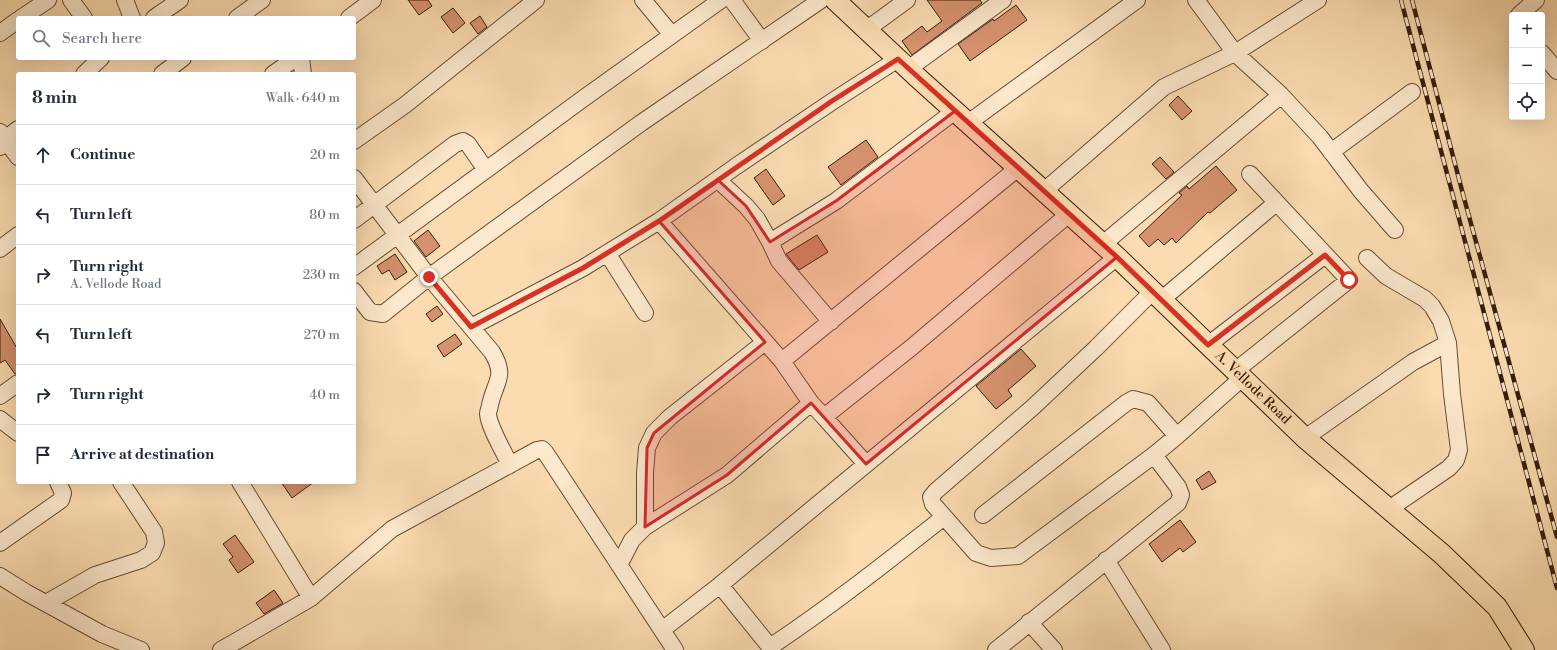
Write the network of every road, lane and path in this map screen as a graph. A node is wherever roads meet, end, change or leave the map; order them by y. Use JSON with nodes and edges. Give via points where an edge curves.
{"nodes":[{"id":1,"x":48,"y":0,"type":"edge"},
{"id":2,"x":71,"y":0,"type":"edge"},
{"id":3,"x":125,"y":0,"type":"edge"},
{"id":4,"x":180,"y":0,"type":"edge"},
{"id":5,"x":262,"y":0,"type":"edge"},
{"id":6,"x":373,"y":0,"type":"edge"},
{"id":7,"x":536,"y":0,"type":"edge"},
{"id":8,"x":643,"y":0,"type":"edge"},
{"id":9,"x":721,"y":0,"type":"edge"},
{"id":10,"x":732,"y":0,"type":"edge"},
{"id":11,"x":821,"y":0,"type":"edge"},
{"id":12,"x":835,"y":0,"type":"edge"},
{"id":13,"x":907,"y":0,"type":"edge"},
{"id":14,"x":1003,"y":0,"type":"edge"},
{"id":15,"x":1137,"y":0,"type":"edge"},
{"id":16,"x":1196,"y":0,"type":"edge"},
{"id":17,"x":1318,"y":0,"type":"edge"},
{"id":18,"x":1536,"y":0,"type":"edge"},
{"id":19,"x":1522,"y":12,"type":"edge"},
{"id":20,"x":24,"y":16,"type":"edge"},
{"id":21,"x":83,"y":16,"type":"edge"},
{"id":22,"x":131,"y":16,"type":"edge"},
{"id":23,"x":157,"y":16,"type":"edge"},
{"id":24,"x":240,"y":16,"type":"edge"},
{"id":25,"x":352,"y":16,"type":"edge"},
{"id":26,"x":16,"y":21,"type":"edge"},
{"id":27,"x":866,"y":30,"type":"junction"},
{"id":28,"x":0,"y":32,"type":"edge"},
{"id":29,"x":672,"y":35,"type":"junction"},
{"id":30,"x":762,"y":41,"type":"junction"},
{"id":31,"x":1236,"y":53,"type":"junction"},
{"id":32,"x":1545,"y":56,"type":"edge"},
{"id":33,"x":99,"y":60,"type":"edge"},
{"id":34,"x":180,"y":60,"type":"edge"},
{"id":35,"x":293,"y":60,"type":"edge"},
{"id":36,"x":301,"y":60,"type":"edge"},
{"id":37,"x":903,"y":64,"type":"junction"},
{"id":38,"x":1556,"y":67,"type":"edge"},
{"id":39,"x":86,"y":72,"type":"edge"},
{"id":40,"x":165,"y":72,"type":"edge"},
{"id":41,"x":276,"y":72,"type":"edge"},
{"id":42,"x":303,"y":72,"type":"edge"},
{"id":43,"x":1412,"y":92,"type":"dead end"},
{"id":44,"x":1281,"y":95,"type":"junction"},
{"id":45,"x":961,"y":117,"type":"junction"},
{"id":46,"x":16,"y":130,"type":"edge"},
{"id":47,"x":2,"y":139,"type":"edge"},
{"id":48,"x":356,"y":140,"type":"edge"},
{"id":49,"x":1331,"y":152,"type":"junction"},
{"id":50,"x":16,"y":155,"type":"edge"},
{"id":51,"x":1018,"y":168,"type":"junction"},
{"id":52,"x":486,"y":170,"type":"junction"},
{"id":53,"x":1250,"y":174,"type":"dead end"},
{"id":54,"x":718,"y":180,"type":"junction"},
{"id":55,"x":356,"y":181,"type":"edge"},
{"id":56,"x":1044,"y":191,"type":"junction"},
{"id":57,"x":1276,"y":203,"type":"junction"},
{"id":58,"x":374,"y":205,"type":"junction"},
{"id":59,"x":1070,"y":214,"type":"junction"},
{"id":60,"x":356,"y":218,"type":"edge"},
{"id":61,"x":659,"y":221,"type":"junction"},
{"id":62,"x":1395,"y":230,"type":"dead end"},
{"id":63,"x":16,"y":236,"type":"edge"},
{"id":64,"x":398,"y":236,"type":"junction"},
{"id":65,"x":770,"y":242,"type":"junction"},
{"id":66,"x":0,"y":248,"type":"edge"},
{"id":67,"x":1110,"y":250,"type":"junction"},
{"id":68,"x":607,"y":253,"type":"junction"},
{"id":69,"x":1325,"y":255,"type":"junction"},
{"id":70,"x":1367,"y":258,"type":"dead end"},
{"id":71,"x":356,"y":266,"type":"edge"},
{"id":72,"x":429,"y":277,"type":"junction"},
{"id":73,"x":356,"y":294,"type":"edge"},
{"id":74,"x":1157,"y":296,"type":"junction"},
{"id":75,"x":645,"y":313,"type":"dead end"},
{"id":76,"x":831,"y":322,"type":"junction"},
{"id":77,"x":471,"y":327,"type":"junction"},
{"id":78,"x":765,"y":342,"type":"junction"},
{"id":79,"x":1448,"y":343,"type":"junction"},
{"id":80,"x":1208,"y":345,"type":"junction"},
{"id":81,"x":782,"y":361,"type":"junction"},
{"id":82,"x":1239,"y":374,"type":"junction"},
{"id":83,"x":16,"y":384,"type":"edge"},
{"id":84,"x":0,"y":396,"type":"edge"},
{"id":85,"x":811,"y":404,"type":"junction"},
{"id":86,"x":824,"y":417,"type":"junction"},
{"id":87,"x":0,"y":419,"type":"edge"},
{"id":88,"x":16,"y":431,"type":"edge"},
{"id":89,"x":1177,"y":436,"type":"junction"},
{"id":90,"x":1305,"y":438,"type":"junction"},
{"id":91,"x":1154,"y":455,"type":"junction"},
{"id":92,"x":866,"y":464,"type":"junction"},
{"id":93,"x":510,"y":465,"type":"junction"},
{"id":94,"x":59,"y":484,"type":"edge"},
{"id":95,"x":122,"y":484,"type":"edge"},
{"id":96,"x":241,"y":484,"type":"edge"},
{"id":97,"x":1389,"y":510,"type":"junction"},
{"id":98,"x":983,"y":515,"type":"dead end"},
{"id":99,"x":944,"y":517,"type":"junction"},
{"id":100,"x":645,"y":527,"type":"junction"},
{"id":101,"x":0,"y":543,"type":"edge"},
{"id":102,"x":1106,"y":560,"type":"junction"},
{"id":103,"x":619,"y":565,"type":"junction"},
{"id":104,"x":0,"y":576,"type":"edge"},
{"id":105,"x":720,"y":585,"type":"junction"},
{"id":106,"x":311,"y":598,"type":"junction"},
{"id":107,"x":46,"y":603,"type":"junction"},
{"id":108,"x":1029,"y":622,"type":"junction"},
{"id":109,"x":662,"y":630,"type":"junction"},
{"id":110,"x":770,"y":648,"type":"edge"},
{"id":111,"x":141,"y":650,"type":"edge"},
{"id":112,"x":222,"y":650,"type":"edge"},
{"id":113,"x":675,"y":650,"type":"edge"},
{"id":114,"x":996,"y":650,"type":"edge"},
{"id":115,"x":1054,"y":650,"type":"edge"},
{"id":116,"x":1162,"y":650,"type":"edge"},
{"id":117,"x":1524,"y":650,"type":"edge"}],
"edges":[{"from":1,"to":20,"type":"street"},
{"from":2,"to":21,"type":"street"},
{"from":3,"to":22,"type":"street"},
{"from":4,"to":23,"type":"street"},
{"from":5,"to":24,"type":"street"},
{"from":6,"to":25,"type":"street"},
{"from":7,"to":48,"type":"street","via":[[405,105]]},
{"from":8,"to":29,"type":"street"},
{"from":9,"to":29,"type":"street"},
{"from":10,"to":30,"type":"street"},
{"from":11,"to":30,"type":"street"},
{"from":12,"to":27,"type":"main road","name":"A. Vellode Road"},
{"from":13,"to":27,"type":"street"},
{"from":14,"to":37,"type":"street"},
{"from":15,"to":45,"type":"street"},
{"from":16,"to":31,"type":"street"},
{"from":17,"to":31,"type":"street"},
{"from":18,"to":19,"type":"street"},
{"from":26,"to":28,"type":"street"},
{"from":27,"to":37,"type":"main road","name":"A. Vellode Road"},
{"from":29,"to":52,"type":"street"},
{"from":30,"to":72,"type":"street","via":[[641,124]]},
{"from":31,"to":44,"type":"street"},
{"from":31,"to":56,"type":"street","via":[[1164,87]]},
{"from":32,"to":38,"type":"street"},
{"from":33,"to":39,"type":"street"},
{"from":34,"to":40,"type":"street"},
{"from":35,"to":41,"type":"street"},
{"from":36,"to":42,"type":"street"},
{"from":37,"to":45,"type":"main road","name":"A. Vellode Road"},
{"from":37,"to":54,"type":"street","via":[[832,101]]},
{"from":43,"to":49,"type":"street"},
{"from":44,"to":49,"type":"street"},
{"from":44,"to":67,"type":"street"},
{"from":45,"to":51,"type":"main road","name":"A. Vellode Road"},
{"from":45,"to":65,"type":"street"},
{"from":46,"to":47,"type":"street"},
{"from":47,"to":50,"type":"street"},
{"from":49,"to":62,"type":"street"},
{"from":51,"to":56,"type":"main road","name":"A. Vellode Road"},
{"from":51,"to":76,"type":"street"},
{"from":52,"to":58,"type":"street","via":[[463,140],[454,144]]},
{"from":52,"to":64,"type":"street"},
{"from":53,"to":57,"type":"street"},
{"from":54,"to":61,"type":"street"},
{"from":54,"to":65,"type":"street","via":[[746,206]]},
{"from":55,"to":58,"type":"street"},
{"from":56,"to":59,"type":"main road","name":"A. Vellode Road"},
{"from":57,"to":69,"type":"street"},
{"from":57,"to":74,"type":"street"},
{"from":58,"to":60,"type":"street"},
{"from":58,"to":64,"type":"street"},
{"from":59,"to":67,"type":"main road","name":"A. Vellode Road"},
{"from":59,"to":86,"type":"street","via":[[912,347]]},
{"from":61,"to":68,"type":"street"},
{"from":61,"to":78,"type":"street"},
{"from":63,"to":66,"type":"street"},
{"from":64,"to":71,"type":"street"},
{"from":64,"to":72,"type":"street"},
{"from":65,"to":76,"type":"street","via":[[779,261]]},
{"from":67,"to":74,"type":"main road","name":"A. Vellode Road"},
{"from":67,"to":92,"type":"street"},
{"from":68,"to":75,"type":"street"},
{"from":68,"to":77,"type":"street"},
{"from":69,"to":80,"type":"street"},
{"from":69,"to":82,"type":"street","via":[[1349,280]]},
{"from":70,"to":79,"type":"street","via":[[1386,276],[1425,299],[1432,306],[1441,321]]},
{"from":72,"to":73,"type":"street","via":[[383,314],[370,312]]},
{"from":72,"to":77,"type":"street"},
{"from":74,"to":80,"type":"main road","name":"A. Vellode Road"},
{"from":74,"to":99,"type":"street","via":[[936,491],[932,497],[933,504]]},
{"from":76,"to":81,"type":"street"},
{"from":77,"to":93,"type":"street","via":[[492,352],[499,366],[500,377],[488,414]]},
{"from":78,"to":81,"type":"street"},
{"from":78,"to":100,"type":"street","via":[[670,417],[654,433],[647,448]]},
{"from":79,"to":90,"type":"street","via":[[1413,362]]},
{"from":79,"to":97,"type":"street","via":[[1459,450],[1456,460]]},
{"from":80,"to":82,"type":"main road","name":"A. Vellode Road"},
{"from":81,"to":85,"type":"street"},
{"from":82,"to":89,"type":"street"},
{"from":82,"to":90,"type":"main road","name":"A. Vellode Road"},
{"from":83,"to":84,"type":"street"},
{"from":85,"to":86,"type":"street"},
{"from":85,"to":100,"type":"street","via":[[727,475]]},
{"from":86,"to":92,"type":"street"},
{"from":87,"to":88,"type":"street"},
{"from":89,"to":91,"type":"street"},
{"from":89,"to":98,"type":"street","via":[[1148,403],[1133,399]]},
{"from":90,"to":97,"type":"main road","name":"A. Vellode Road"},
{"from":91,"to":99,"type":"street","via":[[1018,556],[991,558],[976,553]]},
{"from":91,"to":102,"type":"street","via":[[1178,487],[1181,496],[1178,503]]},
{"from":92,"to":105,"type":"street"},
{"from":93,"to":103,"type":"street","via":[[542,449]]},
{"from":93,"to":106,"type":"street","via":[[392,529]]},
{"from":94,"to":101,"type":"street","via":[[61,500]]},
{"from":95,"to":107,"type":"street","via":[[154,532],[156,543],[152,553],[141,560],[96,575]]},
{"from":96,"to":106,"type":"street"},
{"from":97,"to":117,"type":"main road","name":"A. Vellode Road","via":[[1442,554],[1497,607]]},
{"from":99,"to":110,"type":"street"},
{"from":100,"to":103,"type":"street","via":[[632,540]]},
{"from":102,"to":108,"type":"street"},
{"from":102,"to":116,"type":"street"},
{"from":103,"to":109,"type":"street"},
{"from":104,"to":107,"type":"street"},
{"from":105,"to":109,"type":"street"},
{"from":105,"to":110,"type":"street"},
{"from":106,"to":112,"type":"street"},
{"from":107,"to":111,"type":"street","via":[[102,634]]},
{"from":108,"to":114,"type":"street"},
{"from":108,"to":115,"type":"street"},
{"from":109,"to":113,"type":"street"}]}
